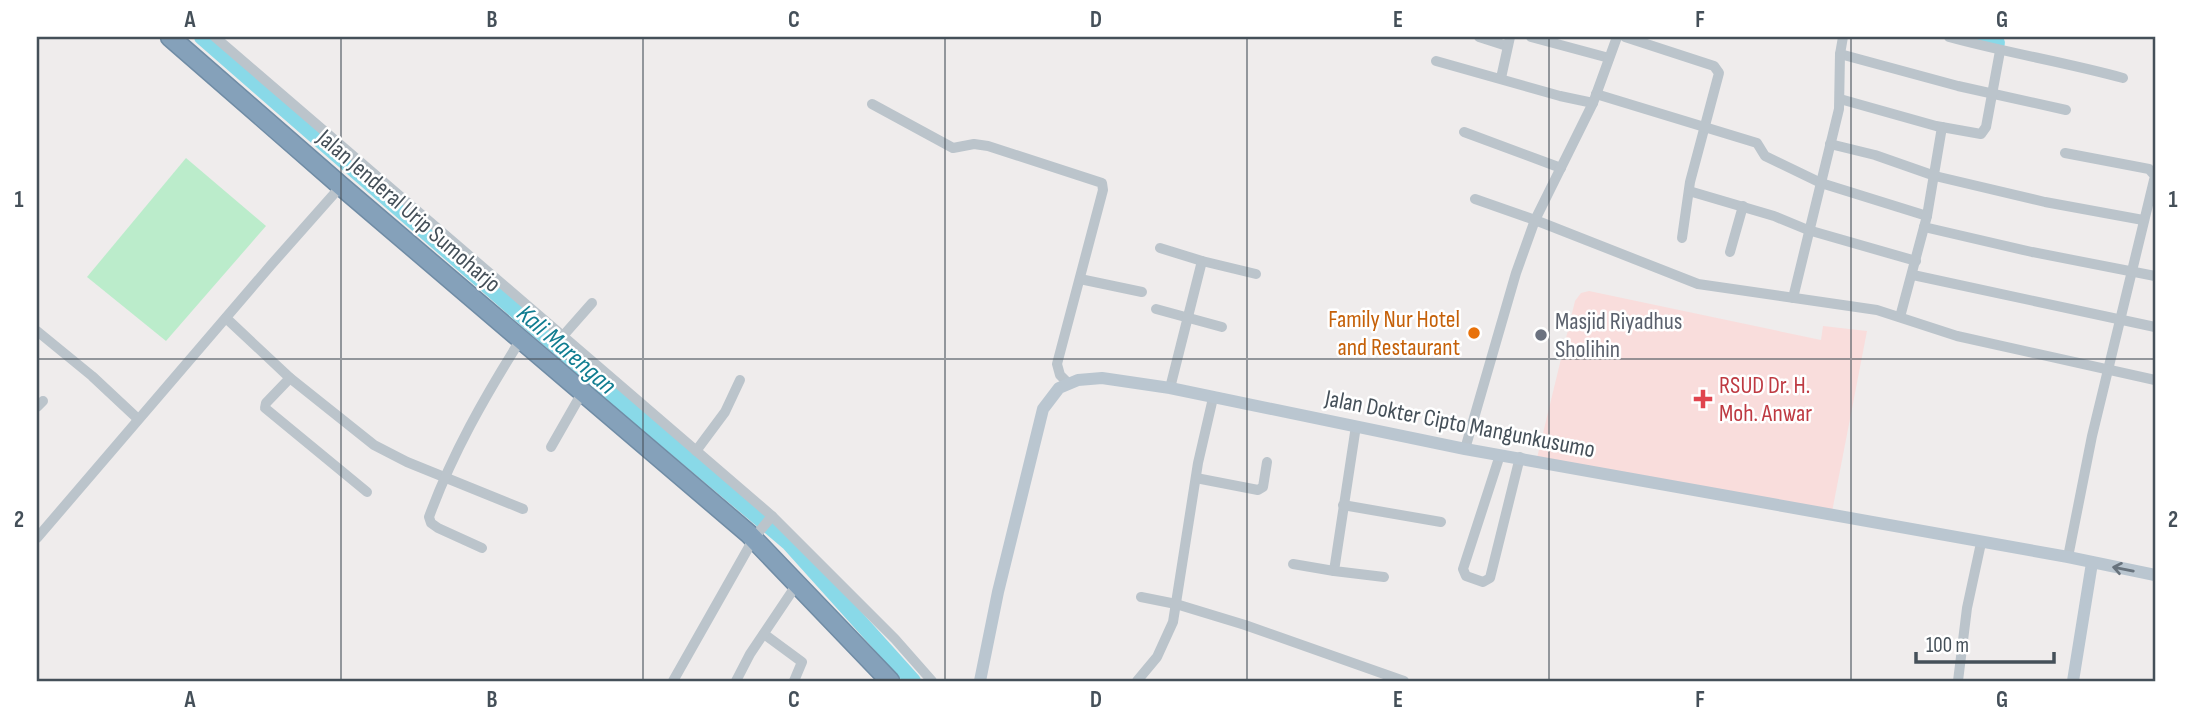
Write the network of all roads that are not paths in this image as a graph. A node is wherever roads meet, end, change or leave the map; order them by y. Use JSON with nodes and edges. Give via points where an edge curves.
{"nodes":[{"id":1,"x":170,"y":37,"type":"edge"},
{"id":2,"x":215,"y":37,"type":"edge"},
{"id":3,"x":1479,"y":37,"type":"edge"},
{"id":4,"x":1531,"y":37,"type":"edge"},
{"id":5,"x":1618,"y":37,"type":"edge"},
{"id":6,"x":1625,"y":37,"type":"edge"},
{"id":7,"x":1843,"y":37,"type":"edge"},
{"id":8,"x":1949,"y":37,"type":"edge"},
{"id":9,"x":1509,"y":41,"type":"edge"},
{"id":10,"x":2000,"y":51,"type":"junction"},
{"id":11,"x":1840,"y":54,"type":"junction"},
{"id":12,"x":1609,"y":58,"type":"junction"},
{"id":13,"x":1436,"y":61,"type":"dead end"},
{"id":14,"x":1501,"y":78,"type":"junction"},
{"id":15,"x":2123,"y":78,"type":"dead end"},
{"id":16,"x":1991,"y":93,"type":"junction"},
{"id":17,"x":1594,"y":98,"type":"junction"},
{"id":18,"x":1840,"y":99,"type":"junction"},
{"id":19,"x":872,"y":104,"type":"dead end"},
{"id":20,"x":2066,"y":110,"type":"dead end"},
{"id":21,"x":1942,"y":127,"type":"junction"},
{"id":22,"x":1704,"y":128,"type":"junction"},
{"id":23,"x":1464,"y":132,"type":"dead end"},
{"id":24,"x":1830,"y":144,"type":"junction"},
{"id":25,"x":2065,"y":153,"type":"dead end"},
{"id":26,"x":1561,"y":168,"type":"junction"},
{"id":27,"x":1935,"y":176,"type":"junction"},
{"id":28,"x":1821,"y":183,"type":"junction"},
{"id":29,"x":341,"y":186,"type":"junction"},
{"id":30,"x":1689,"y":191,"type":"junction"},
{"id":31,"x":1475,"y":199,"type":"dead end"},
{"id":32,"x":1743,"y":206,"type":"junction"},
{"id":33,"x":1535,"y":220,"type":"junction"},
{"id":34,"x":2143,"y":220,"type":"junction"},
{"id":35,"x":1925,"y":221,"type":"junction"},
{"id":36,"x":1808,"y":230,"type":"junction"},
{"id":37,"x":1682,"y":238,"type":"dead end"},
{"id":38,"x":1160,"y":248,"type":"dead end"},
{"id":39,"x":1730,"y":253,"type":"dead end"},
{"id":40,"x":1202,"y":261,"type":"junction"},
{"id":41,"x":1916,"y":261,"type":"junction"},
{"id":42,"x":2133,"y":272,"type":"junction"},
{"id":43,"x":1256,"y":274,"type":"dead end"},
{"id":44,"x":1913,"y":275,"type":"junction"},
{"id":45,"x":2155,"y":276,"type":"edge"},
{"id":46,"x":1080,"y":279,"type":"junction"},
{"id":47,"x":1142,"y":292,"type":"dead end"},
{"id":48,"x":1793,"y":298,"type":"junction"},
{"id":49,"x":593,"y":303,"type":"dead end"},
{"id":50,"x":1156,"y":309,"type":"dead end"},
{"id":51,"x":1900,"y":317,"type":"junction"},
{"id":52,"x":226,"y":318,"type":"junction"},
{"id":53,"x":1186,"y":318,"type":"junction"},
{"id":54,"x":2122,"y":320,"type":"junction"},
{"id":55,"x":1222,"y":327,"type":"dead end"},
{"id":56,"x":2155,"y":327,"type":"edge"},
{"id":57,"x":37,"y":331,"type":"edge"},
{"id":58,"x":562,"y":337,"type":"junction"},
{"id":59,"x":521,"y":339,"type":"junction"},
{"id":60,"x":2108,"y":371,"type":"junction"},
{"id":61,"x":290,"y":378,"type":"junction"},
{"id":62,"x":740,"y":380,"type":"dead end"},
{"id":63,"x":2155,"y":380,"type":"edge"},
{"id":64,"x":1068,"y":383,"type":"junction"},
{"id":65,"x":1170,"y":388,"type":"junction"},
{"id":66,"x":583,"y":391,"type":"junction"},
{"id":67,"x":1213,"y":398,"type":"junction"},
{"id":68,"x":138,"y":419,"type":"junction"},
{"id":69,"x":1356,"y":426,"type":"junction"},
{"id":70,"x":551,"y":447,"type":"dead end"},
{"id":71,"x":1465,"y":449,"type":"junction"},
{"id":72,"x":696,"y":451,"type":"junction"},
{"id":73,"x":1500,"y":455,"type":"junction"},
{"id":74,"x":1521,"y":457,"type":"junction"},
{"id":75,"x":1267,"y":462,"type":"dead end"},
{"id":76,"x":445,"y":476,"type":"junction"},
{"id":77,"x":1196,"y":478,"type":"junction"},
{"id":78,"x":367,"y":492,"type":"dead end"},
{"id":79,"x":1343,"y":505,"type":"junction"},
{"id":80,"x":523,"y":509,"type":"dead end"},
{"id":81,"x":1441,"y":522,"type":"dead end"},
{"id":82,"x":763,"y":527,"type":"junction"},
{"id":83,"x":37,"y":538,"type":"edge"},
{"id":84,"x":1981,"y":542,"type":"junction"},
{"id":85,"x":482,"y":548,"type":"dead end"},
{"id":86,"x":2068,"y":557,"type":"junction"},
{"id":87,"x":2092,"y":563,"type":"junction"},
{"id":88,"x":1293,"y":564,"type":"dead end"},
{"id":89,"x":1334,"y":571,"type":"junction"},
{"id":90,"x":2155,"y":575,"type":"edge"},
{"id":91,"x":1384,"y":577,"type":"dead end"},
{"id":92,"x":797,"y":584,"type":"junction"},
{"id":93,"x":1141,"y":597,"type":"dead end"},
{"id":94,"x":1175,"y":604,"type":"junction"},
{"id":95,"x":764,"y":634,"type":"junction"},
{"id":96,"x":673,"y":681,"type":"edge"},
{"id":97,"x":736,"y":681,"type":"edge"},
{"id":98,"x":794,"y":681,"type":"edge"},
{"id":99,"x":890,"y":681,"type":"edge"},
{"id":100,"x":932,"y":681,"type":"edge"},
{"id":101,"x":979,"y":681,"type":"edge"},
{"id":102,"x":1138,"y":681,"type":"edge"},
{"id":103,"x":1404,"y":681,"type":"edge"},
{"id":104,"x":1958,"y":681,"type":"edge"},
{"id":105,"x":2073,"y":681,"type":"edge"}],
"edges":[{"from":1,"to":29,"type":"highway","name":"Jalan Jenderal Urip Sumoharjo"},
{"from":2,"to":58,"type":"street"},
{"from":3,"to":9,"type":"street"},
{"from":4,"to":12,"type":"street"},
{"from":5,"to":12,"type":"street"},
{"from":6,"to":22,"type":"street","via":[[1717,68],[1719,77]]},
{"from":7,"to":11,"type":"street"},
{"from":8,"to":10,"type":"street"},
{"from":9,"to":14,"type":"street"},
{"from":10,"to":15,"type":"street"},
{"from":10,"to":16,"type":"street"},
{"from":11,"to":16,"type":"street"},
{"from":11,"to":18,"type":"street"},
{"from":12,"to":17,"type":"street"},
{"from":13,"to":14,"type":"street"},
{"from":14,"to":17,"type":"street","via":[[1560,96]]},
{"from":16,"to":20,"type":"street"},
{"from":16,"to":21,"type":"street","via":[[1981,134]]},
{"from":17,"to":22,"type":"street"},
{"from":17,"to":26,"type":"street"},
{"from":18,"to":21,"type":"street"},
{"from":18,"to":24,"type":"street"},
{"from":19,"to":46,"type":"street","via":[[953,148],[988,146],[1102,183]]},
{"from":21,"to":27,"type":"street"},
{"from":22,"to":28,"type":"street","via":[[1757,143],[1765,156]]},
{"from":22,"to":30,"type":"street"},
{"from":23,"to":26,"type":"street"},
{"from":24,"to":27,"type":"street"},
{"from":24,"to":28,"type":"street"},
{"from":25,"to":34,"type":"street","via":[[2152,171],[2155,176]]},
{"from":26,"to":33,"type":"street"},
{"from":27,"to":34,"type":"street"},
{"from":27,"to":35,"type":"street"},
{"from":28,"to":35,"type":"street"},
{"from":28,"to":36,"type":"street"},
{"from":29,"to":52,"type":"street"},
{"from":29,"to":59,"type":"highway","name":"Jalan Jenderal Urip Sumoharjo"},
{"from":30,"to":32,"type":"street"},
{"from":30,"to":37,"type":"street"},
{"from":31,"to":33,"type":"street"},
{"from":32,"to":36,"type":"street"},
{"from":32,"to":39,"type":"street"},
{"from":33,"to":48,"type":"street","via":[[1698,284]]},
{"from":33,"to":71,"type":"street"},
{"from":34,"to":42,"type":"street"},
{"from":35,"to":41,"type":"street"},
{"from":35,"to":42,"type":"street","via":[[2032,252]]},
{"from":36,"to":41,"type":"street"},
{"from":36,"to":48,"type":"street"},
{"from":38,"to":40,"type":"street"},
{"from":40,"to":43,"type":"street"},
{"from":40,"to":53,"type":"street"},
{"from":41,"to":44,"type":"street"},
{"from":42,"to":45,"type":"street"},
{"from":42,"to":54,"type":"street"},
{"from":44,"to":51,"type":"street"},
{"from":44,"to":54,"type":"street"},
{"from":46,"to":47,"type":"street"},
{"from":46,"to":64,"type":"street","via":[[1057,364]]},
{"from":48,"to":51,"type":"street"},
{"from":49,"to":58,"type":"street"},
{"from":50,"to":53,"type":"street"},
{"from":51,"to":60,"type":"street","via":[[1957,336]]},
{"from":52,"to":61,"type":"street"},
{"from":52,"to":68,"type":"street"},
{"from":53,"to":55,"type":"street"},
{"from":53,"to":65,"type":"street"},
{"from":54,"to":56,"type":"street"},
{"from":54,"to":60,"type":"street"},
{"from":57,"to":68,"type":"street"},
{"from":58,"to":72,"type":"street"},
{"from":59,"to":66,"type":"highway","name":"Jalan Jenderal Urip Sumoharjo"},
{"from":59,"to":76,"type":"street","via":[[478,408]]},
{"from":60,"to":63,"type":"street"},
{"from":60,"to":86,"type":"street"},
{"from":61,"to":76,"type":"street","via":[[374,445]]},
{"from":61,"to":78,"type":"street","via":[[265,408]]},
{"from":62,"to":72,"type":"street","via":[[725,412]]},
{"from":64,"to":65,"type":"street","name":"Jalan Dokter Cipto Mangunkusumo","via":[[1102,378]]},
{"from":64,"to":101,"type":"street","via":[[1051,396],[1038,425]]},
{"from":65,"to":67,"type":"street","name":"Jalan Dokter Cipto Mangunkusumo"},
{"from":66,"to":70,"type":"street"},
{"from":66,"to":82,"type":"highway","name":"Jalan Jenderal Urip Sumoharjo"},
{"from":67,"to":69,"type":"street","name":"Jalan Dokter Cipto Mangunkusumo"},
{"from":67,"to":77,"type":"street"},
{"from":68,"to":83,"type":"street"},
{"from":69,"to":71,"type":"street","name":"Jalan Dokter Cipto Mangunkusumo"},
{"from":69,"to":79,"type":"street"},
{"from":71,"to":73,"type":"street","name":"Jalan Dokter Cipto Mangunkusumo"},
{"from":72,"to":82,"type":"street"},
{"from":73,"to":74,"type":"street","name":"Jalan Dokter Cipto Mangunkusumo"},
{"from":73,"to":74,"type":"street","via":[[1462,569],[1466,576],[1483,582],[1490,578]]},
{"from":74,"to":84,"type":"street","name":"Jalan Dokter Cipto Mangunkusumo"},
{"from":75,"to":77,"type":"street","via":[[1261,490]]},
{"from":76,"to":80,"type":"street"},
{"from":76,"to":85,"type":"street","via":[[430,521]]},
{"from":77,"to":94,"type":"street"},
{"from":79,"to":81,"type":"street"},
{"from":79,"to":89,"type":"street"},
{"from":82,"to":92,"type":"highway","name":"Jalan Jenderal Urip Sumoharjo"},
{"from":82,"to":96,"type":"street"},
{"from":82,"to":100,"type":"street","via":[[895,639]]},
{"from":84,"to":86,"type":"street","name":"Jalan Dokter Cipto Mangunkusumo"},
{"from":84,"to":104,"type":"street"},
{"from":86,"to":87,"type":"street","name":"Jalan Dokter Cipto Mangunkusumo"},
{"from":90,"to":87,"type":"street","name":"Jalan Dokter Cipto Mangunkusumo","one_way":true},
{"from":87,"to":105,"type":"street"},
{"from":88,"to":89,"type":"street"},
{"from":89,"to":91,"type":"street"},
{"from":92,"to":95,"type":"street"},
{"from":92,"to":99,"type":"highway","name":"Jalan Jenderal Urip Sumoharjo"},
{"from":93,"to":94,"type":"street"},
{"from":94,"to":102,"type":"street","via":[[1169,633]]},
{"from":94,"to":103,"type":"street"},
{"from":95,"to":97,"type":"street"},
{"from":95,"to":98,"type":"street","via":[[799,658],[802,667]]}]}
